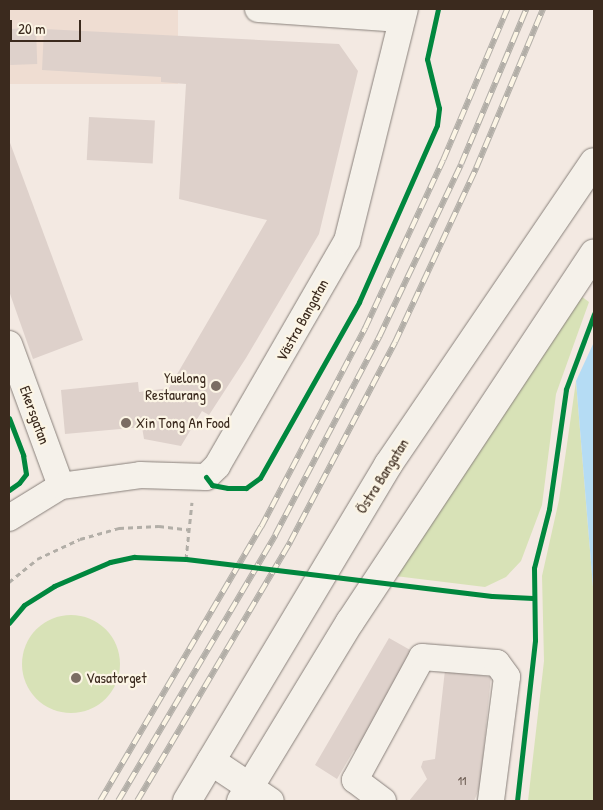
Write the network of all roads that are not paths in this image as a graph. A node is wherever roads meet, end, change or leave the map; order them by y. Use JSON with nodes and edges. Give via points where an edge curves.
{"nodes":[{"id":1,"x":258,"y":9,"type":"edge"},
{"id":2,"x":403,"y":14,"type":"edge"},
{"id":3,"x":594,"y":162,"type":"edge"},
{"id":4,"x":594,"y":253,"type":"edge"},
{"id":5,"x":9,"y":344,"type":"edge"},
{"id":6,"x":61,"y":486,"type":"junction"},
{"id":7,"x":9,"y":518,"type":"edge"},
{"id":8,"x":211,"y":761,"type":"junction"},
{"id":9,"x":254,"y":796,"type":"edge"},
{"id":10,"x":186,"y":801,"type":"edge"},
{"id":11,"x":383,"y":801,"type":"edge"},
{"id":12,"x":491,"y":801,"type":"edge"}],
"edges":[{"from":1,"to":2,"type":"street"},
{"from":2,"to":6,"type":"street","name":"Västra Bangatan","via":[[347,241],[221,460],[206,477],[140,475]]},
{"from":3,"to":8,"type":"main road","name":"Östra Bangatan","via":[[388,465]]},
{"from":4,"to":9,"type":"main road","via":[[350,622]]},
{"from":5,"to":6,"type":"street","name":"Ekersgatan"},
{"from":6,"to":7,"type":"street"},
{"from":8,"to":9,"type":"main road"},
{"from":8,"to":10,"type":"main road","name":"Östra Bangatan"},
{"from":11,"to":12,"type":"street","via":[[355,780],[422,657],[497,663],[507,677]]}]}
